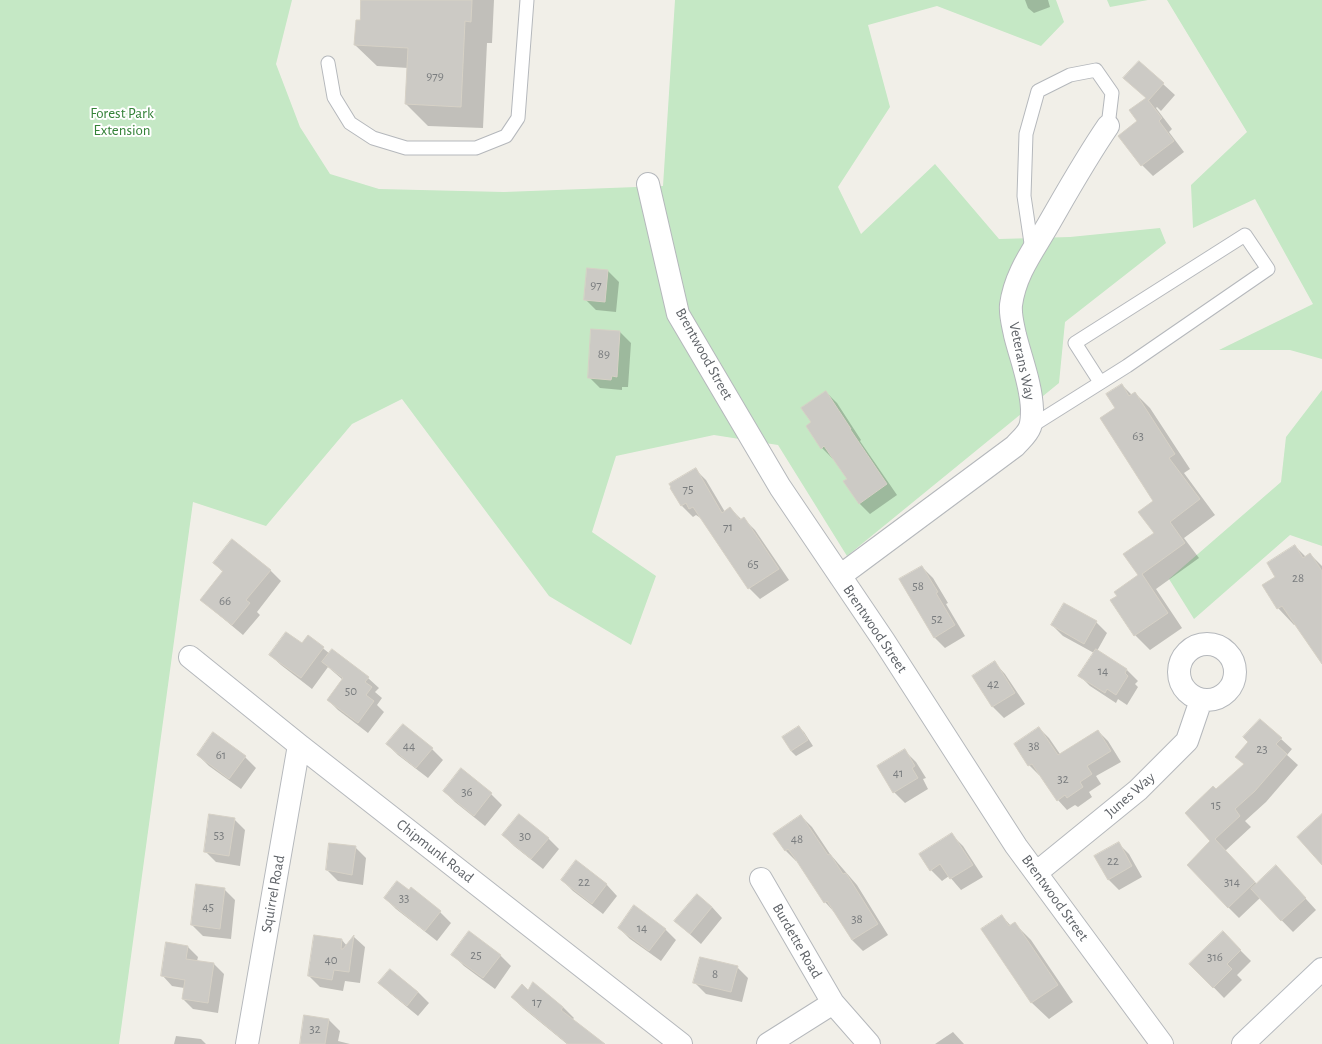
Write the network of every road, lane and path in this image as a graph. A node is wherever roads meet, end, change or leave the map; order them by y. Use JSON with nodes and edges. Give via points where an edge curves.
{"nodes":[{"id":1,"x":527,"y":0,"type":"edge"},
{"id":2,"x":328,"y":63,"type":"dead end"},
{"id":3,"x":1108,"y":126,"type":"joint"},
{"id":4,"x":648,"y":184,"type":"dead end"},
{"id":5,"x":1032,"y":250,"type":"junction"},
{"id":6,"x":1100,"y":382,"type":"junction"},
{"id":7,"x":1030,"y":427,"type":"junction"},
{"id":8,"x":840,"y":576,"type":"junction"},
{"id":9,"x":190,"y":657,"type":"dead end"},
{"id":10,"x":1201,"y":700,"type":"dead end"},
{"id":11,"x":299,"y":745,"type":"junction"},
{"id":12,"x":1036,"y":873,"type":"junction"},
{"id":13,"x":761,"y":879,"type":"dead end"},
{"id":14,"x":1322,"y":969,"type":"edge"},
{"id":15,"x":833,"y":1003,"type":"junction"},
{"id":16,"x":247,"y":1044,"type":"edge"},
{"id":17,"x":681,"y":1044,"type":"edge"},
{"id":18,"x":768,"y":1044,"type":"edge"},
{"id":19,"x":870,"y":1044,"type":"edge"},
{"id":20,"x":1162,"y":1044,"type":"edge"},
{"id":21,"x":1243,"y":1044,"type":"edge"}],
"edges":[{"from":1,"to":2,"type":"lane","via":[[518,118],[506,136],[476,148],[406,148],[373,138],[350,123],[346,117],[334,97]]},
{"from":3,"to":5,"type":"street","name":"Veterans Way"},
{"from":3,"to":5,"type":"lane","via":[[1112,94],[1096,70],[1070,75],[1038,91],[1026,134],[1024,196]]},
{"from":4,"to":8,"type":"street","name":"Brentwood Street","via":[[678,314],[780,487]]},
{"from":5,"to":7,"type":"street","name":"Veterans Way","via":[[1021,270],[1011,306],[1012,324],[1030,396]]},
{"from":6,"to":6,"type":"lane","via":[[1268,269],[1245,234],[1075,343]]},
{"from":6,"to":7,"type":"lane"},
{"from":7,"to":8,"type":"street","via":[[1015,446]]},
{"from":8,"to":12,"type":"street","name":"Brentwood Street"},
{"from":9,"to":11,"type":"street","name":"Chipmunk Road"},
{"from":10,"to":12,"type":"street","name":"Junes Way","via":[[1187,741],[1138,790]]},
{"from":11,"to":16,"type":"street","name":"Squirrel Road"},
{"from":11,"to":17,"type":"street","name":"Chipmunk Road"},
{"from":12,"to":20,"type":"street","name":"Brentwood Street"},
{"from":13,"to":15,"type":"street","name":"Burdette Road"},
{"from":14,"to":21,"type":"street"},
{"from":15,"to":18,"type":"street"},
{"from":15,"to":19,"type":"street","name":"Burdette Road"}]}
